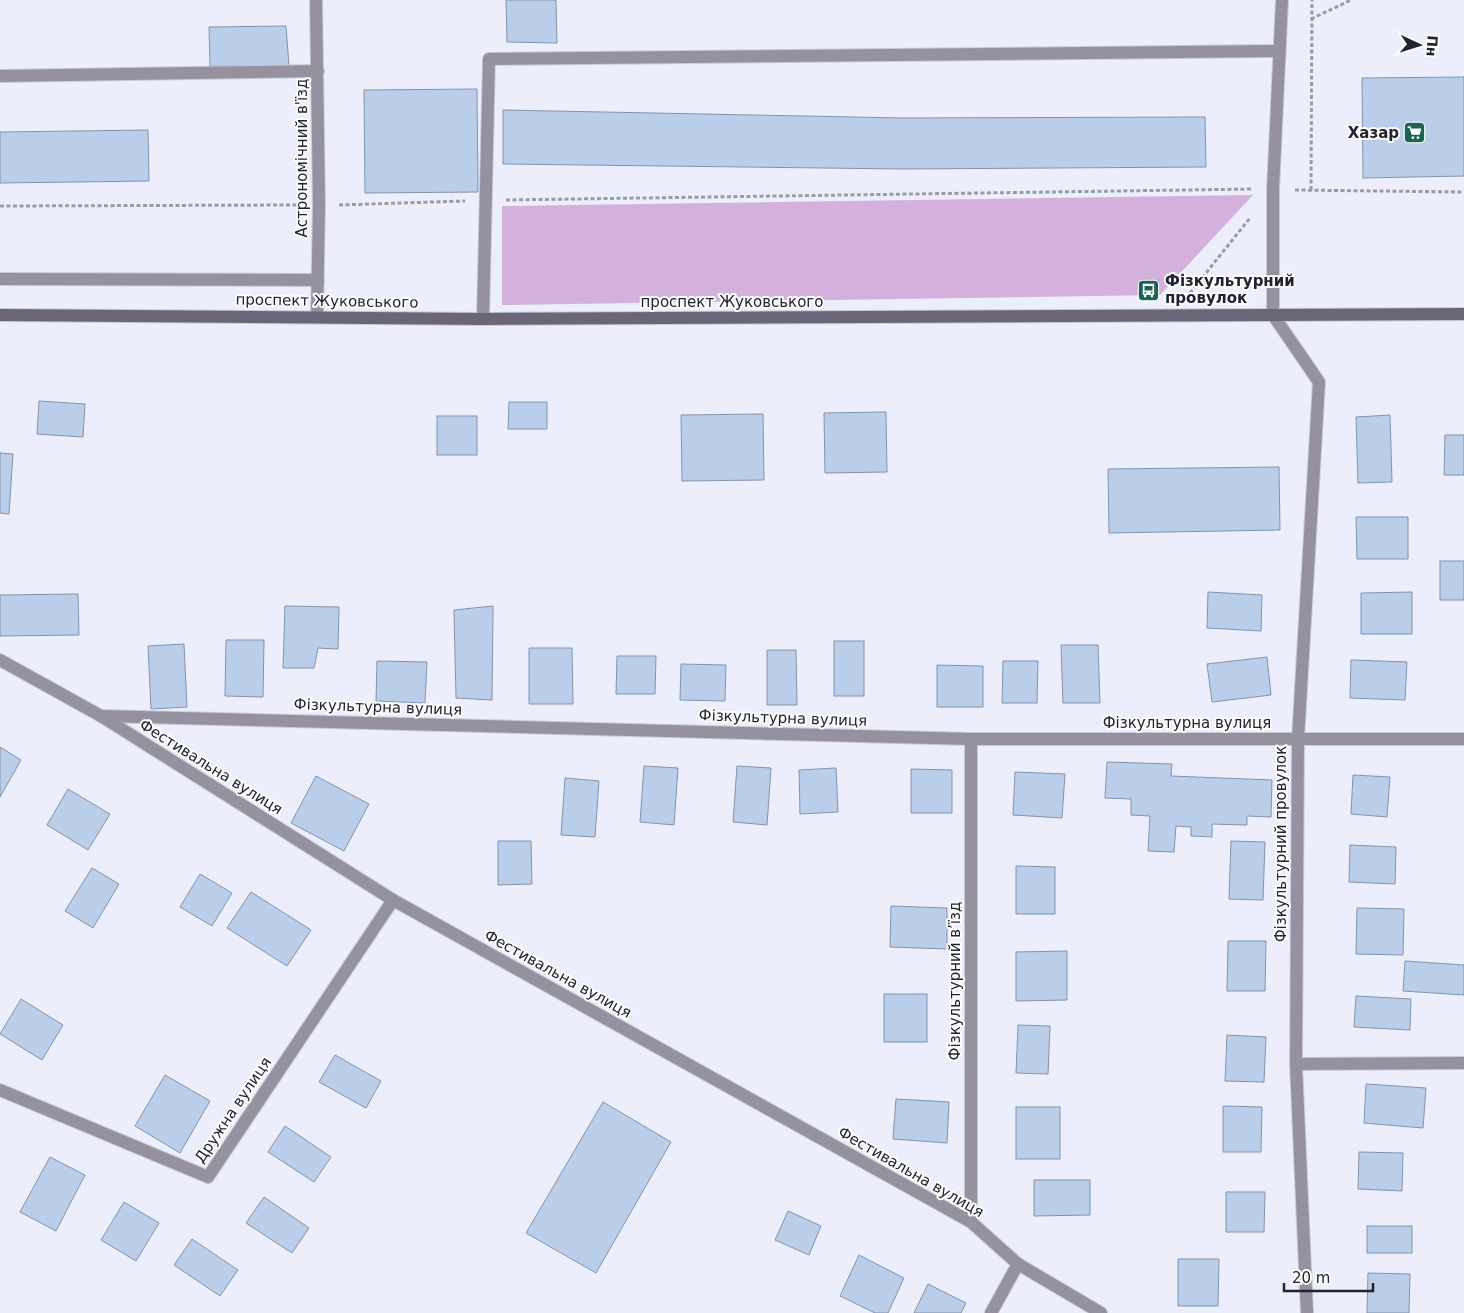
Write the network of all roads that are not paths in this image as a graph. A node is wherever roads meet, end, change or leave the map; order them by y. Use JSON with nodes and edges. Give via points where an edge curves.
{"nodes":[{"id":1,"x":316,"y":0,"type":"edge"},
{"id":2,"x":1282,"y":0,"type":"edge"},
{"id":3,"x":1279,"y":52,"type":"junction"},
{"id":4,"x":318,"y":71,"type":"junction"},
{"id":5,"x":0,"y":76,"type":"edge"},
{"id":6,"x":0,"y":279,"type":"edge"},
{"id":7,"x":318,"y":280,"type":"junction"},
{"id":8,"x":1464,"y":314,"type":"edge"},
{"id":9,"x":0,"y":315,"type":"edge"},
{"id":10,"x":1273,"y":315,"type":"junction"},
{"id":11,"x":317,"y":316,"type":"junction"},
{"id":12,"x":483,"y":319,"type":"junction"},
{"id":13,"x":0,"y":660,"type":"edge"},
{"id":14,"x":101,"y":716,"type":"junction"},
{"id":15,"x":971,"y":739,"type":"junction"},
{"id":16,"x":1298,"y":739,"type":"junction"},
{"id":17,"x":1464,"y":739,"type":"edge"},
{"id":18,"x":392,"y":900,"type":"junction"},
{"id":19,"x":1464,"y":1063,"type":"edge"},
{"id":20,"x":1296,"y":1064,"type":"junction"},
{"id":21,"x":0,"y":1090,"type":"edge"},
{"id":22,"x":971,"y":1222,"type":"junction"},
{"id":23,"x":1018,"y":1264,"type":"junction"},
{"id":24,"x":991,"y":1313,"type":"edge"},
{"id":25,"x":1101,"y":1313,"type":"edge"},
{"id":26,"x":1307,"y":1313,"type":"edge"}],
"edges":[{"from":1,"to":4,"type":"street","name":"Астрономічний в'їзд"},
{"from":2,"to":3,"type":"street"},
{"from":3,"to":10,"type":"street","via":[[1273,189]]},
{"from":3,"to":12,"type":"street","via":[[489,59]]},
{"from":4,"to":5,"type":"street"},
{"from":4,"to":7,"type":"street","name":"Астрономічний в'їзд"},
{"from":6,"to":7,"type":"street"},
{"from":7,"to":11,"type":"street","name":"Астрономічний в'їзд"},
{"from":8,"to":10,"type":"street","name":"проспект Жуковського"},
{"from":9,"to":11,"type":"street","name":"проспект Жуковського"},
{"from":10,"to":12,"type":"street","name":"проспект Жуковського"},
{"from":10,"to":16,"type":"street","name":"Фізкультурний провулок","via":[[1319,382]]},
{"from":11,"to":12,"type":"street","name":"проспект Жуковського"},
{"from":13,"to":14,"type":"street","name":"Фестивальна вулиця"},
{"from":14,"to":15,"type":"street","name":"Фізкультурна вулиця"},
{"from":14,"to":18,"type":"street","name":"Фестивальна вулиця"},
{"from":15,"to":16,"type":"street","name":"Фізкультурна вулиця"},
{"from":15,"to":22,"type":"street","name":"Фізкультурний в’їзд"},
{"from":16,"to":17,"type":"street","name":"Фізкультурна вулиця"},
{"from":16,"to":20,"type":"street","name":"Фізкультурний провулок"},
{"from":18,"to":21,"type":"street","name":"Дружна вулиця","via":[[208,1177]]},
{"from":18,"to":22,"type":"street","name":"Фестивальна вулиця"},
{"from":19,"to":20,"type":"street"},
{"from":20,"to":26,"type":"street","name":"Фізкультурний провулок"},
{"from":22,"to":23,"type":"street","name":"Фестивальна вулиця"},
{"from":23,"to":24,"type":"street"},
{"from":23,"to":25,"type":"street","name":"Фестивальна вулиця"}]}
